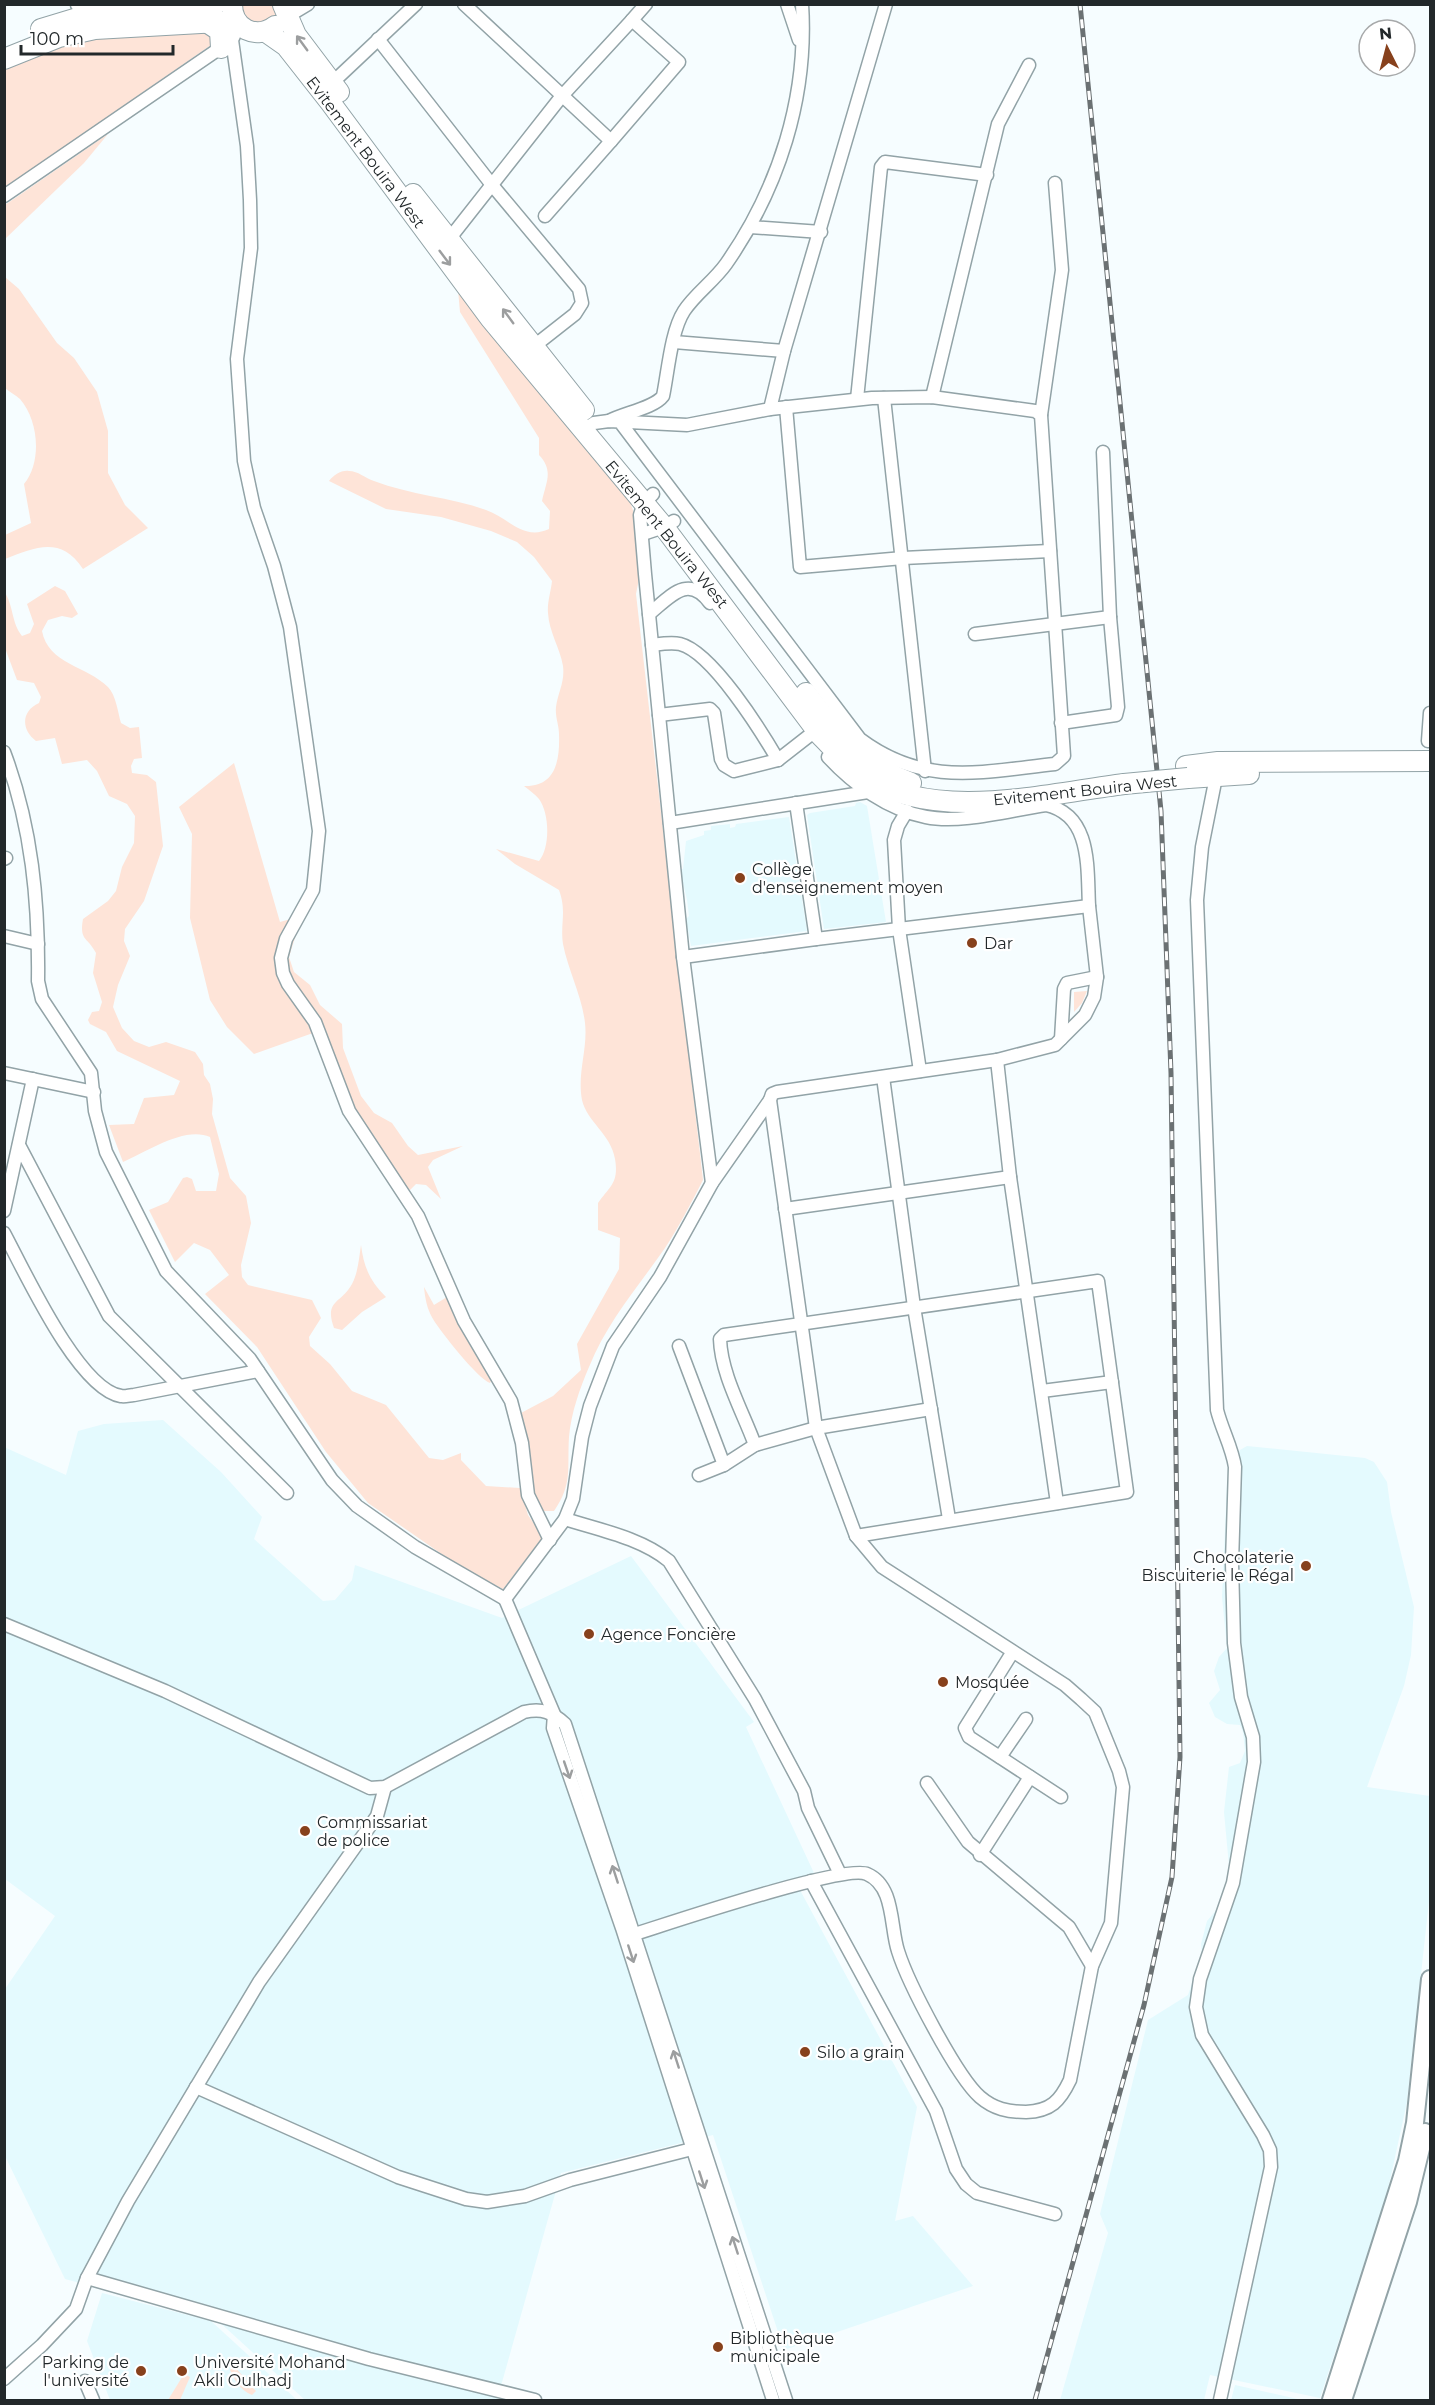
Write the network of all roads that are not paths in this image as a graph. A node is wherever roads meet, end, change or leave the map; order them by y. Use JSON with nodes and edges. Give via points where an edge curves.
{"nodes":[{"id":1,"x":216,"y":4,"type":"edge"},
{"id":2,"x":308,"y":4,"type":"edge"},
{"id":3,"x":416,"y":4,"type":"edge"},
{"id":4,"x":464,"y":4,"type":"edge"},
{"id":5,"x":646,"y":4,"type":"edge"},
{"id":6,"x":787,"y":4,"type":"edge"},
{"id":7,"x":802,"y":4,"type":"edge"},
{"id":8,"x":885,"y":4,"type":"edge"},
{"id":9,"x":79,"y":7,"type":"edge"},
{"id":10,"x":632,"y":20,"type":"junction"},
{"id":11,"x":206,"y":21,"type":"junction"},
{"id":12,"x":256,"y":23,"type":"edge"},
{"id":13,"x":378,"y":39,"type":"junction"},
{"id":14,"x":4,"y":45,"type":"edge"},
{"id":15,"x":803,"y":50,"type":"junction"},
{"id":16,"x":4,"y":59,"type":"edge"},
{"id":17,"x":1029,"y":65,"type":"dead end"},
{"id":18,"x":332,"y":84,"type":"junction"},
{"id":19,"x":561,"y":97,"type":"junction"},
{"id":20,"x":610,"y":141,"type":"junction"},
{"id":21,"x":987,"y":175,"type":"junction"},
{"id":22,"x":1055,"y":183,"type":"dead end"},
{"id":23,"x":492,"y":185,"type":"junction"},
{"id":24,"x":4,"y":196,"type":"edge"},
{"id":25,"x":545,"y":216,"type":"dead end"},
{"id":26,"x":750,"y":227,"type":"junction"},
{"id":27,"x":821,"y":232,"type":"junction"},
{"id":28,"x":450,"y":238,"type":"junction"},
{"id":29,"x":674,"y":342,"type":"junction"},
{"id":30,"x":533,"y":347,"type":"junction"},
{"id":31,"x":784,"y":351,"type":"junction"},
{"id":32,"x":932,"y":397,"type":"junction"},
{"id":33,"x":884,"y":398,"type":"junction"},
{"id":34,"x":857,"y":399,"type":"junction"},
{"id":35,"x":786,"y":407,"type":"junction"},
{"id":36,"x":770,"y":409,"type":"junction"},
{"id":37,"x":1041,"y":415,"type":"junction"},
{"id":38,"x":602,"y":424,"type":"junction"},
{"id":39,"x":1102,"y":452,"type":"dead end"},
{"id":40,"x":649,"y":499,"type":"junction"},
{"id":41,"x":669,"y":524,"type":"junction"},
{"id":42,"x":642,"y":534,"type":"junction"},
{"id":43,"x":1050,"y":551,"type":"junction"},
{"id":44,"x":903,"y":558,"type":"junction"},
{"id":45,"x":649,"y":614,"type":"junction"},
{"id":46,"x":1110,"y":617,"type":"junction"},
{"id":47,"x":1055,"y":623,"type":"junction"},
{"id":48,"x":975,"y":634,"type":"dead end"},
{"id":49,"x":652,"y":645,"type":"junction"},
{"id":50,"x":1431,"y":713,"type":"edge"},
{"id":51,"x":659,"y":715,"type":"junction"},
{"id":52,"x":1061,"y":723,"type":"junction"},
{"id":53,"x":810,"y":735,"type":"junction"},
{"id":54,"x":1431,"y":741,"type":"edge"},
{"id":55,"x":4,"y":752,"type":"edge"},
{"id":56,"x":778,"y":760,"type":"junction"},
{"id":57,"x":1431,"y":760,"type":"edge"},
{"id":58,"x":1217,"y":769,"type":"junction"},
{"id":59,"x":925,"y":771,"type":"junction"},
{"id":60,"x":1431,"y":774,"type":"edge"},
{"id":61,"x":1123,"y":778,"type":"junction"},
{"id":62,"x":868,"y":792,"type":"junction"},
{"id":63,"x":1061,"y":800,"type":"junction"},
{"id":64,"x":796,"y":803,"type":"junction"},
{"id":65,"x":907,"y":811,"type":"junction"},
{"id":66,"x":670,"y":823,"type":"junction"},
{"id":67,"x":1089,"y":906,"type":"junction"},
{"id":68,"x":899,"y":929,"type":"junction"},
{"id":69,"x":4,"y":936,"type":"edge"},
{"id":70,"x":816,"y":939,"type":"junction"},
{"id":71,"x":38,"y":944,"type":"junction"},
{"id":72,"x":683,"y":957,"type":"junction"},
{"id":73,"x":1097,"y":977,"type":"junction"},
{"id":74,"x":1061,"y":1039,"type":"junction"},
{"id":75,"x":997,"y":1060,"type":"junction"},
{"id":76,"x":920,"y":1071,"type":"junction"},
{"id":77,"x":4,"y":1073,"type":"edge"},
{"id":78,"x":883,"y":1077,"type":"junction"},
{"id":79,"x":33,"y":1078,"type":"junction"},
{"id":80,"x":94,"y":1092,"type":"junction"},
{"id":81,"x":770,"y":1100,"type":"junction"},
{"id":82,"x":19,"y":1145,"type":"junction"},
{"id":83,"x":1010,"y":1177,"type":"junction"},
{"id":84,"x":711,"y":1183,"type":"junction"},
{"id":85,"x":898,"y":1192,"type":"junction"},
{"id":86,"x":785,"y":1209,"type":"junction"},
{"id":87,"x":4,"y":1211,"type":"edge"},
{"id":88,"x":4,"y":1233,"type":"edge"},
{"id":89,"x":1027,"y":1291,"type":"junction"},
{"id":90,"x":914,"y":1307,"type":"junction"},
{"id":91,"x":800,"y":1324,"type":"junction"},
{"id":92,"x":678,"y":1346,"type":"dead end"},
{"id":93,"x":258,"y":1371,"type":"junction"},
{"id":94,"x":1112,"y":1382,"type":"junction"},
{"id":95,"x":180,"y":1386,"type":"junction"},
{"id":96,"x":1042,"y":1391,"type":"junction"},
{"id":97,"x":931,"y":1409,"type":"junction"},
{"id":98,"x":816,"y":1428,"type":"junction"},
{"id":99,"x":755,"y":1445,"type":"junction"},
{"id":100,"x":724,"y":1465,"type":"junction"},
{"id":101,"x":699,"y":1474,"type":"dead end"},
{"id":102,"x":287,"y":1492,"type":"dead end"},
{"id":103,"x":1057,"y":1503,"type":"junction"},
{"id":104,"x":565,"y":1519,"type":"junction"},
{"id":105,"x":949,"y":1519,"type":"junction"},
{"id":106,"x":856,"y":1536,"type":"junction"},
{"id":107,"x":550,"y":1540,"type":"junction"},
{"id":108,"x":506,"y":1599,"type":"junction"},
{"id":109,"x":4,"y":1624,"type":"edge"},
{"id":110,"x":1012,"y":1653,"type":"junction"},
{"id":111,"x":554,"y":1714,"type":"junction"},
{"id":112,"x":1026,"y":1719,"type":"dead end"},
{"id":113,"x":1000,"y":1757,"type":"junction"},
{"id":114,"x":1030,"y":1777,"type":"junction"},
{"id":115,"x":927,"y":1783,"type":"dead end"},
{"id":116,"x":385,"y":1787,"type":"junction"},
{"id":117,"x":1061,"y":1797,"type":"dead end"},
{"id":118,"x":980,"y":1855,"type":"junction"},
{"id":119,"x":840,"y":1874,"type":"junction"},
{"id":120,"x":811,"y":1881,"type":"junction"},
{"id":121,"x":635,"y":1934,"type":"junction"},
{"id":122,"x":1092,"y":1966,"type":"junction"},
{"id":123,"x":1431,"y":1979,"type":"edge"},
{"id":124,"x":196,"y":2086,"type":"junction"},
{"id":125,"x":1431,"y":2088,"type":"edge"},
{"id":126,"x":692,"y":2149,"type":"junction"},
{"id":127,"x":1055,"y":2214,"type":"dead end"},
{"id":128,"x":87,"y":2278,"type":"junction"},
{"id":129,"x":4,"y":2379,"type":"edge"},
{"id":130,"x":85,"y":2381,"type":"dead end"},
{"id":131,"x":93,"y":2400,"type":"edge"},
{"id":132,"x":535,"y":2400,"type":"edge"},
{"id":133,"x":773,"y":2400,"type":"edge"},
{"id":134,"x":786,"y":2400,"type":"edge"},
{"id":135,"x":1220,"y":2400,"type":"edge"},
{"id":136,"x":1331,"y":2400,"type":"edge"},
{"id":137,"x":1343,"y":2400,"type":"edge"}],
"edges":[{"from":1,"to":9,"type":"highway"},
{"from":2,"to":12,"type":"street"},
{"from":3,"to":13,"type":"street"},
{"from":4,"to":19,"type":"street"},
{"from":5,"to":10,"type":"street"},
{"from":6,"to":15,"type":"street"},
{"from":7,"to":15,"type":"street"},
{"from":8,"to":27,"type":"street"},
{"from":9,"to":14,"type":"highway"},
{"from":10,"to":19,"type":"street"},
{"from":10,"to":20,"type":"street","via":[[679,62]]},
{"from":11,"to":12,"type":"highway"},
{"from":11,"to":12,"type":"highway","name":"Evitement Bouira West","via":[[219,31]]},
{"from":11,"to":16,"type":"highway","via":[[87,31],[59,37]]},
{"from":18,"to":12,"type":"highway","name":"Evitement Bouira West","one_way":true},
{"from":12,"to":24,"type":"street"},
{"from":12,"to":38,"type":"highway","name":"Evitement Bouira West","one_way":true,"via":[[286,46],[490,318]]},
{"from":12,"to":107,"type":"street","via":[[248,146],[251,249],[237,359],[244,461],[290,627],[319,831],[313,890],[286,939],[281,958],[283,973],[315,1022],[349,1111],[418,1216],[464,1321],[511,1401],[522,1443],[528,1495]]},
{"from":13,"to":18,"type":"street"},
{"from":13,"to":23,"type":"street"},
{"from":15,"to":26,"type":"street","via":[[800,85],[776,172]]},
{"from":17,"to":21,"type":"street","via":[[998,124]]},
{"from":18,"to":28,"type":"highway","name":"Evitement Bouira West"},
{"from":19,"to":20,"type":"street"},
{"from":19,"to":23,"type":"street"},
{"from":20,"to":25,"type":"street"},
{"from":21,"to":32,"type":"street"},
{"from":21,"to":34,"type":"street","via":[[885,162],[881,167]]},
{"from":22,"to":37,"type":"street","via":[[1062,270]]},
{"from":23,"to":28,"type":"street"},
{"from":23,"to":30,"type":"street","via":[[579,288],[582,303],[575,314]]},
{"from":26,"to":27,"type":"street"},
{"from":26,"to":29,"type":"street","via":[[710,285],[683,312]]},
{"from":27,"to":31,"type":"street"},
{"from":30,"to":28,"type":"highway","name":"Evitement Bouira West","one_way":true},
{"from":29,"to":31,"type":"street"},
{"from":29,"to":38,"type":"street","via":[[663,396],[658,403]]},
{"from":30,"to":38,"type":"highway","name":"Evitement Bouira West"},
{"from":31,"to":36,"type":"street"},
{"from":32,"to":33,"type":"street"},
{"from":32,"to":37,"type":"street"},
{"from":33,"to":34,"type":"street"},
{"from":33,"to":44,"type":"street"},
{"from":34,"to":35,"type":"street"},
{"from":35,"to":36,"type":"street"},
{"from":35,"to":44,"type":"street","via":[[800,567]]},
{"from":36,"to":38,"type":"street","via":[[687,425]]},
{"from":37,"to":43,"type":"street"},
{"from":38,"to":40,"type":"highway","name":"Evitement Bouira West"},
{"from":38,"to":59,"type":"street","via":[[860,739],[882,755]]},
{"from":39,"to":46,"type":"street"},
{"from":40,"to":41,"type":"highway","name":"Evitement Bouira West"},
{"from":40,"to":42,"type":"street","via":[[640,515]]},
{"from":41,"to":42,"type":"street"},
{"from":41,"to":61,"type":"highway","name":"Evitement Bouira West","via":[[829,724],[867,762],[915,785],[964,790]]},
{"from":41,"to":63,"type":"highway","name":"Evitement Bouira West","via":[[820,735],[863,776],[894,791],[938,802]]},
{"from":42,"to":45,"type":"street"},
{"from":43,"to":44,"type":"street"},
{"from":43,"to":47,"type":"street"},
{"from":44,"to":59,"type":"street"},
{"from":45,"to":49,"type":"street"},
{"from":45,"to":53,"type":"street","via":[[685,588],[702,593]]},
{"from":46,"to":47,"type":"street"},
{"from":46,"to":52,"type":"street","via":[[1116,715]]},
{"from":47,"to":48,"type":"street"},
{"from":47,"to":52,"type":"street"},
{"from":49,"to":51,"type":"street"},
{"from":49,"to":56,"type":"street","via":[[680,644],[705,658]]},
{"from":50,"to":54,"type":"street"},
{"from":51,"to":56,"type":"street","via":[[710,709],[714,713],[721,759],[729,770]]},
{"from":51,"to":66,"type":"street"},
{"from":52,"to":59,"type":"street","via":[[1064,756],[1055,764],[949,774]]},
{"from":53,"to":56,"type":"street"},
{"from":53,"to":62,"type":"street","via":[[839,769]]},
{"from":55,"to":71,"type":"street","via":[[34,867]]},
{"from":57,"to":58,"type":"highway"},
{"from":58,"to":60,"type":"highway"},
{"from":58,"to":61,"type":"highway","name":"Evitement Bouira West","bridge":true},
{"from":58,"to":135,"type":"street","via":[[1202,847],[1197,900],[1200,986],[1217,1410],[1235,1467],[1234,1643],[1254,1762],[1233,1883],[1200,1979],[1196,2007],[1202,2035],[1263,2135],[1270,2150],[1271,2167]]},
{"from":61,"to":63,"type":"highway","name":"Evitement Bouira West"},
{"from":62,"to":64,"type":"street"},
{"from":62,"to":65,"type":"street"},
{"from":63,"to":65,"type":"street","via":[[946,819]]},
{"from":63,"to":67,"type":"street","via":[[1083,842]]},
{"from":64,"to":66,"type":"street"},
{"from":64,"to":70,"type":"street"},
{"from":65,"to":68,"type":"street","via":[[894,840]]},
{"from":66,"to":72,"type":"street"},
{"from":67,"to":68,"type":"street"},
{"from":67,"to":73,"type":"street"},
{"from":68,"to":70,"type":"street"},
{"from":68,"to":76,"type":"street"},
{"from":69,"to":71,"type":"street"},
{"from":70,"to":72,"type":"street"},
{"from":71,"to":80,"type":"street","via":[[42,999],[86,1063]]},
{"from":72,"to":84,"type":"street"},
{"from":73,"to":74,"type":"street","via":[[1094,997],[1085,1016]]},
{"from":73,"to":74,"type":"street","via":[[1067,983],[1064,988]]},
{"from":74,"to":75,"type":"street","via":[[1041,1050]]},
{"from":75,"to":76,"type":"street"},
{"from":75,"to":83,"type":"street"},
{"from":76,"to":78,"type":"street"},
{"from":77,"to":79,"type":"street"},
{"from":78,"to":81,"type":"street","via":[[777,1092]]},
{"from":78,"to":85,"type":"street"},
{"from":79,"to":80,"type":"street"},
{"from":79,"to":82,"type":"street"},
{"from":80,"to":93,"type":"street","via":[[106,1152],[166,1271]]},
{"from":81,"to":84,"type":"street"},
{"from":81,"to":86,"type":"street"},
{"from":82,"to":87,"type":"street"},
{"from":82,"to":95,"type":"street","via":[[109,1316]]},
{"from":83,"to":85,"type":"street"},
{"from":83,"to":89,"type":"street"},
{"from":84,"to":104,"type":"street","via":[[660,1277],[609,1355],[585,1427],[579,1470]]},
{"from":85,"to":86,"type":"street"},
{"from":85,"to":90,"type":"street"},
{"from":86,"to":91,"type":"street"},
{"from":88,"to":95,"type":"street","via":[[60,1336],[90,1374],[122,1396]]},
{"from":89,"to":90,"type":"street"},
{"from":89,"to":94,"type":"street","via":[[1098,1281]]},
{"from":89,"to":96,"type":"street"},
{"from":90,"to":91,"type":"street"},
{"from":90,"to":97,"type":"street"},
{"from":91,"to":98,"type":"street"},
{"from":91,"to":99,"type":"street","via":[[724,1335],[720,1339],[726,1368]]},
{"from":92,"to":100,"type":"street"},
{"from":93,"to":95,"type":"street"},
{"from":93,"to":108,"type":"street","via":[[332,1480],[357,1506],[415,1547]]},
{"from":94,"to":96,"type":"street"},
{"from":94,"to":103,"type":"street","via":[[1127,1492]]},
{"from":95,"to":102,"type":"street"},
{"from":96,"to":103,"type":"street"},
{"from":97,"to":98,"type":"street"},
{"from":97,"to":105,"type":"street"},
{"from":98,"to":99,"type":"street"},
{"from":98,"to":106,"type":"street"},
{"from":99,"to":100,"type":"street"},
{"from":100,"to":101,"type":"street"},
{"from":103,"to":105,"type":"street"},
{"from":104,"to":107,"type":"street"},
{"from":104,"to":119,"type":"street","via":[[637,1542],[669,1561],[755,1699],[804,1791],[808,1808]]},
{"from":105,"to":106,"type":"street"},
{"from":106,"to":110,"type":"street","via":[[882,1567]]},
{"from":107,"to":108,"type":"street"},
{"from":108,"to":111,"type":"street"},
{"from":109,"to":116,"type":"street","via":[[165,1691],[356,1783],[370,1788]]},
{"from":110,"to":113,"type":"street","via":[[965,1728],[969,1737]]},
{"from":110,"to":122,"type":"street","via":[[1065,1685],[1095,1712],[1119,1771],[1123,1799],[1111,1923]]},
{"from":111,"to":116,"type":"street","via":[[534,1710],[513,1716]]},
{"from":121,"to":111,"type":"street","one_way":true,"via":[[565,1724]]},
{"from":111,"to":126,"type":"street","one_way":true,"via":[[553,1728]]},
{"from":112,"to":113,"type":"street"},
{"from":113,"to":114,"type":"street"},
{"from":114,"to":117,"type":"street"},
{"from":114,"to":118,"type":"street"},
{"from":115,"to":118,"type":"street"},
{"from":116,"to":124,"type":"street","via":[[377,1816],[259,1982]]},
{"from":118,"to":122,"type":"street","via":[[1069,1927]]},
{"from":119,"to":120,"type":"street"},
{"from":119,"to":122,"type":"street","via":[[867,1874],[882,1886],[898,1951],[916,1993],[978,2095],[996,2108],[1036,2112],[1048,2109],[1061,2097],[1070,2080]]},
{"from":120,"to":121,"type":"street"},
{"from":120,"to":127,"type":"street","via":[[936,2111],[956,2169],[966,2184],[977,2193]]},
{"from":134,"to":121,"type":"street","one_way":true},
{"from":123,"to":136,"type":"main road","via":[[1407,2162]]},
{"from":124,"to":126,"type":"street","via":[[398,2177],[487,2202],[525,2196],[570,2180]]},
{"from":124,"to":128,"type":"street"},
{"from":125,"to":137,"type":"main road","via":[[1408,2202]]},
{"from":126,"to":133,"type":"street","one_way":true},
{"from":128,"to":129,"type":"street","via":[[82,2298],[68,2319]]},
{"from":128,"to":132,"type":"street","via":[[369,2359]]},
{"from":130,"to":131,"type":"street"}]}
